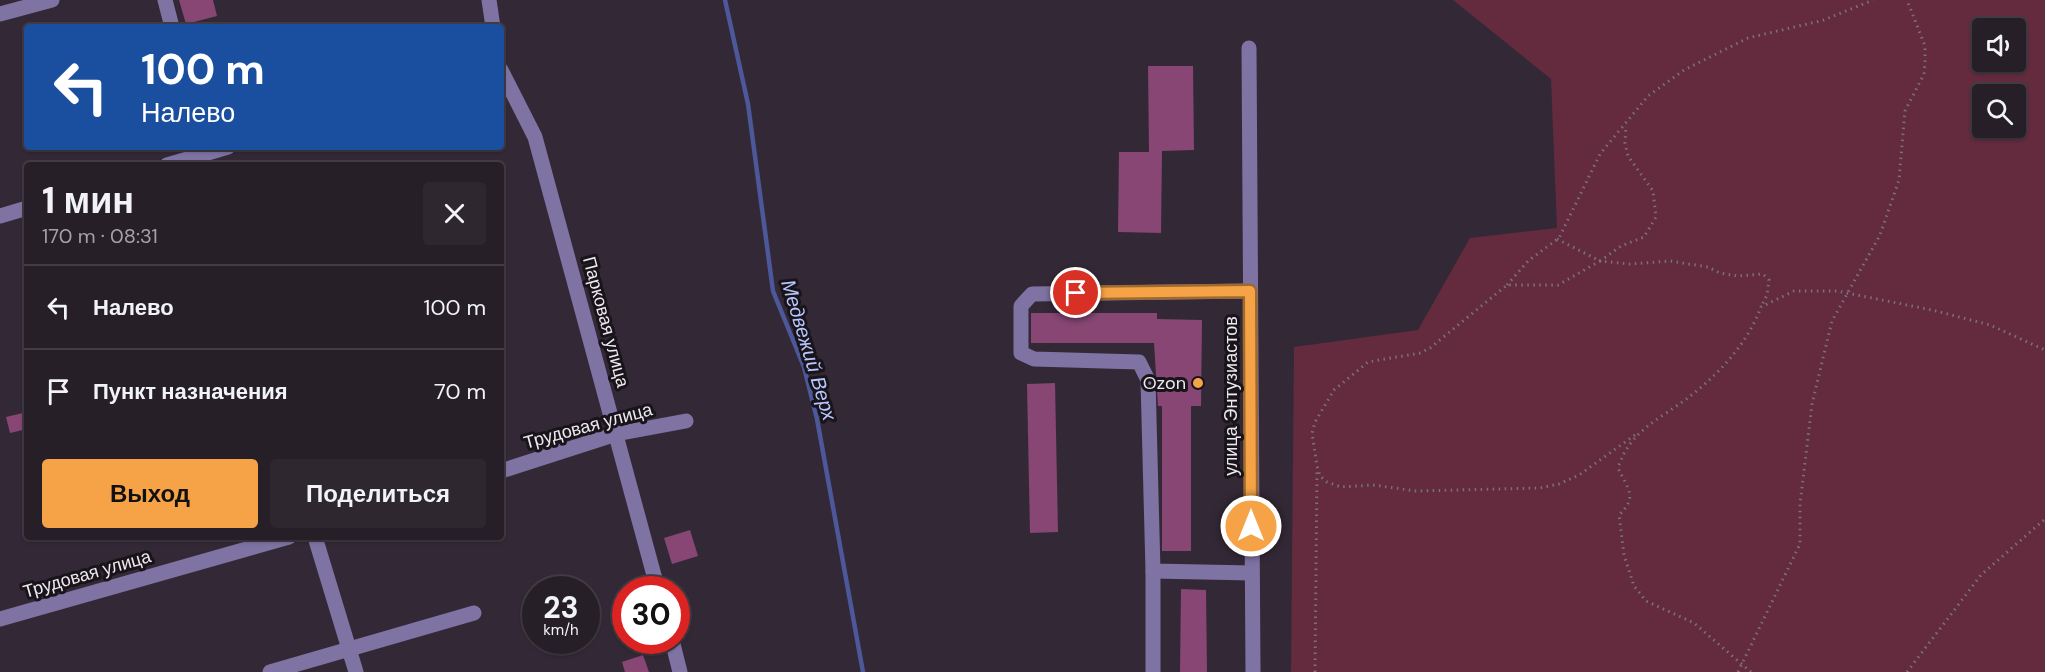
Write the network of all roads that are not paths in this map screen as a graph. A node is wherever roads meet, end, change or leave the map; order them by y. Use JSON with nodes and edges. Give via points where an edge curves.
{"nodes":[{"id":1,"x":52,"y":0,"type":"edge"},
{"id":2,"x":165,"y":0,"type":"edge"},
{"id":3,"x":489,"y":0,"type":"edge"},
{"id":4,"x":0,"y":14,"type":"edge"},
{"id":5,"x":171,"y":24,"type":"edge"},
{"id":6,"x":493,"y":24,"type":"edge"},
{"id":7,"x":1249,"y":48,"type":"dead end"},
{"id":8,"x":504,"y":78,"type":"edge"},
{"id":9,"x":209,"y":155,"type":"edge"},
{"id":10,"x":180,"y":162,"type":"edge"},
{"id":11,"x":24,"y":209,"type":"edge"},
{"id":12,"x":0,"y":216,"type":"edge"},
{"id":13,"x":1250,"y":291,"type":"junction"},
{"id":14,"x":687,"y":421,"type":"dead end"},
{"id":15,"x":616,"y":434,"type":"junction"},
{"id":16,"x":504,"y":470,"type":"edge"},
{"id":17,"x":278,"y":540,"type":"edge"},
{"id":18,"x":316,"y":540,"type":"edge"},
{"id":19,"x":1152,"y":571,"type":"junction"},
{"id":20,"x":1252,"y":573,"type":"junction"},
{"id":21,"x":654,"y":576,"type":"edge"},
{"id":22,"x":474,"y":613,"type":"dead end"},
{"id":23,"x":0,"y":618,"type":"edge"},
{"id":24,"x":350,"y":651,"type":"junction"},
{"id":25,"x":676,"y":654,"type":"edge"},
{"id":26,"x":270,"y":672,"type":"edge"},
{"id":27,"x":356,"y":672,"type":"edge"},
{"id":28,"x":680,"y":672,"type":"edge"},
{"id":29,"x":1153,"y":672,"type":"edge"},
{"id":30,"x":1253,"y":672,"type":"edge"}],
"edges":[{"from":1,"to":4,"type":"street"},
{"from":2,"to":5,"type":"street"},
{"from":3,"to":6,"type":"street"},
{"from":7,"to":13,"type":"street","name":"улица Энтузиастов"},
{"from":8,"to":15,"type":"street","name":"Парковая улица","via":[[535,137]]},
{"from":9,"to":10,"type":"street"},
{"from":11,"to":12,"type":"street"},
{"from":13,"to":19,"type":"street","via":[[1032,294],[1021,306],[1021,353],[1034,359],[1139,362],[1148,380]]},
{"from":13,"to":20,"type":"street","name":"улица Энтузиастов"},
{"from":14,"to":15,"type":"street","name":"Трудовая улица"},
{"from":15,"to":16,"type":"street","name":"Трудовая улица"},
{"from":15,"to":21,"type":"street","name":"Парковая улица"},
{"from":17,"to":23,"type":"street","name":"Трудовая улица"},
{"from":18,"to":24,"type":"street"},
{"from":19,"to":20,"type":"street"},
{"from":19,"to":29,"type":"street"},
{"from":20,"to":30,"type":"street","name":"улица Энтузиастов"},
{"from":22,"to":24,"type":"street"},
{"from":24,"to":26,"type":"street"},
{"from":24,"to":27,"type":"street"},
{"from":25,"to":28,"type":"street"}]}
